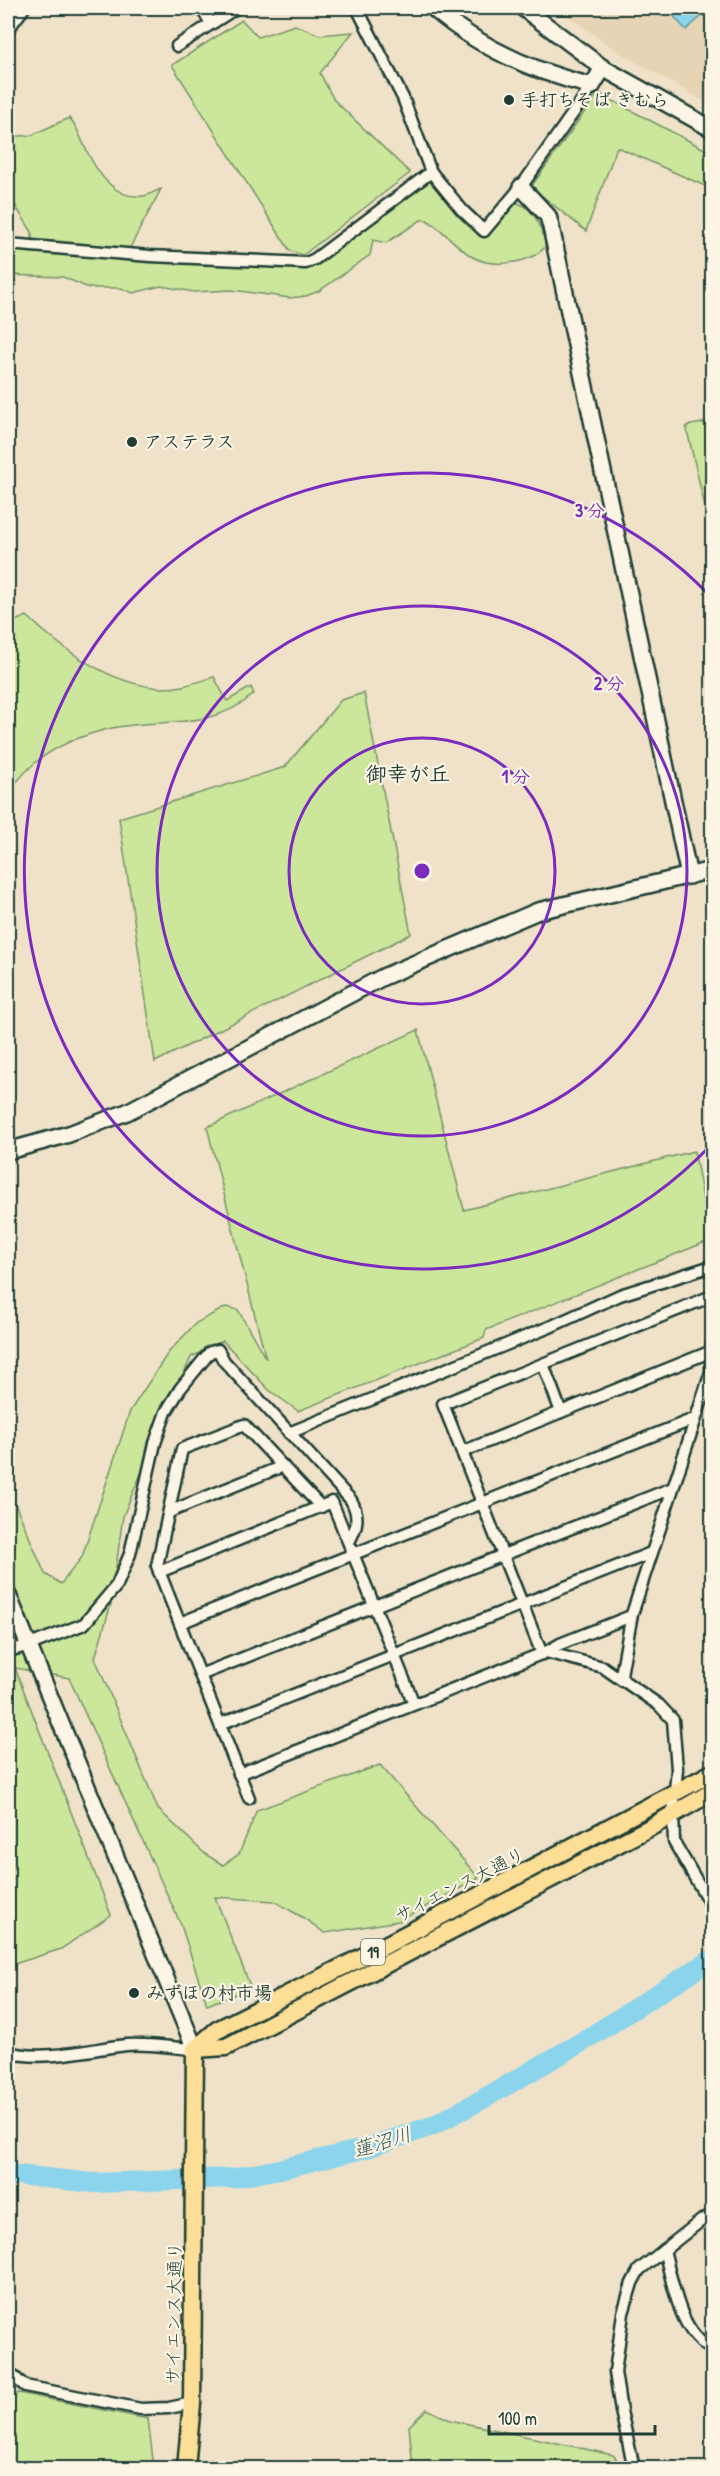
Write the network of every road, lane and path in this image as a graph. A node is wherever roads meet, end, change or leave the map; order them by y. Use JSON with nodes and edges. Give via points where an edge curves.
{"nodes":[{"id":1,"x":21,"y":8,"type":"edge"},
{"id":2,"x":201,"y":8,"type":"edge"},
{"id":3,"x":236,"y":8,"type":"edge"},
{"id":4,"x":357,"y":8,"type":"edge"},
{"id":5,"x":433,"y":8,"type":"edge"},
{"id":6,"x":523,"y":8,"type":"edge"},
{"id":7,"x":211,"y":23,"type":"junction"},
{"id":8,"x":8,"y":25,"type":"edge"},
{"id":9,"x":177,"y":46,"type":"dead end"},
{"id":10,"x":603,"y":68,"type":"junction"},
{"id":11,"x":592,"y":87,"type":"junction"},
{"id":12,"x":712,"y":129,"type":"edge"},
{"id":13,"x":430,"y":172,"type":"junction"},
{"id":14,"x":521,"y":187,"type":"junction"},
{"id":15,"x":8,"y":244,"type":"edge"},
{"id":16,"x":712,"y":870,"type":"edge"},
{"id":17,"x":689,"y":876,"type":"junction"},
{"id":18,"x":8,"y":1151,"type":"edge"},
{"id":19,"x":712,"y":1266,"type":"edge"},
{"id":20,"x":712,"y":1296,"type":"edge"},
{"id":21,"x":712,"y":1344,"type":"edge"},
{"id":22,"x":712,"y":1351,"type":"edge"},
{"id":23,"x":543,"y":1364,"type":"junction"},
{"id":24,"x":712,"y":1395,"type":"edge"},
{"id":25,"x":701,"y":1400,"type":"junction"},
{"id":26,"x":561,"y":1412,"type":"junction"},
{"id":27,"x":694,"y":1419,"type":"junction"},
{"id":28,"x":290,"y":1433,"type":"junction"},
{"id":29,"x":462,"y":1452,"type":"junction"},
{"id":30,"x":283,"y":1466,"type":"junction"},
{"id":31,"x":670,"y":1489,"type":"junction"},
{"id":32,"x":482,"y":1503,"type":"junction"},
{"id":33,"x":321,"y":1507,"type":"junction"},
{"id":34,"x":169,"y":1512,"type":"junction"},
{"id":35,"x":348,"y":1542,"type":"junction"},
{"id":36,"x":651,"y":1553,"type":"junction"},
{"id":37,"x":353,"y":1554,"type":"junction"},
{"id":38,"x":503,"y":1556,"type":"junction"},
{"id":39,"x":159,"y":1572,"type":"junction"},
{"id":40,"x":8,"y":1595,"type":"edge"},
{"id":41,"x":522,"y":1604,"type":"junction"},
{"id":42,"x":374,"y":1606,"type":"junction"},
{"id":43,"x":631,"y":1616,"type":"junction"},
{"id":44,"x":180,"y":1623,"type":"junction"},
{"id":45,"x":27,"y":1646,"type":"junction"},
{"id":46,"x":8,"y":1651,"type":"edge"},
{"id":47,"x":544,"y":1653,"type":"junction"},
{"id":48,"x":394,"y":1655,"type":"junction"},
{"id":49,"x":200,"y":1675,"type":"junction"},
{"id":50,"x":624,"y":1681,"type":"junction"},
{"id":51,"x":414,"y":1704,"type":"junction"},
{"id":52,"x":220,"y":1724,"type":"junction"},
{"id":53,"x":712,"y":1773,"type":"edge"},
{"id":54,"x":239,"y":1774,"type":"junction"},
{"id":55,"x":712,"y":1792,"type":"edge"},
{"id":56,"x":675,"y":1795,"type":"junction"},
{"id":57,"x":249,"y":1798,"type":"dead end"},
{"id":58,"x":673,"y":1814,"type":"junction"},
{"id":59,"x":712,"y":1907,"type":"edge"},
{"id":60,"x":195,"y":2049,"type":"junction"},
{"id":61,"x":8,"y":2052,"type":"edge"},
{"id":62,"x":712,"y":2216,"type":"edge"},
{"id":63,"x":664,"y":2250,"type":"junction"},
{"id":64,"x":712,"y":2349,"type":"edge"},
{"id":65,"x":8,"y":2372,"type":"edge"},
{"id":66,"x":192,"y":2403,"type":"junction"},
{"id":67,"x":186,"y":2469,"type":"edge"},
{"id":68,"x":634,"y":2469,"type":"edge"}],
"edges":[{"from":1,"to":8,"type":"street"},
{"from":2,"to":7,"type":"street"},
{"from":3,"to":7,"type":"street"},
{"from":4,"to":13,"type":"street","via":[[403,98]]},
{"from":5,"to":11,"type":"street","via":[[524,65]]},
{"from":6,"to":10,"type":"street"},
{"from":7,"to":9,"type":"street"},
{"from":10,"to":11,"type":"street"},
{"from":10,"to":12,"type":"street"},
{"from":11,"to":14,"type":"street"},
{"from":13,"to":14,"type":"street","via":[[484,231]]},
{"from":13,"to":15,"type":"street","via":[[306,263]]},
{"from":14,"to":17,"type":"street","via":[[548,216],[551,226]]},
{"from":16,"to":17,"type":"street"},
{"from":17,"to":18,"type":"street","via":[[538,911],[383,977],[127,1112]]},
{"from":19,"to":28,"type":"street","via":[[620,1295]]},
{"from":20,"to":23,"type":"street"},
{"from":21,"to":22,"type":"street"},
{"from":22,"to":25,"type":"street","via":[[711,1372]]},
{"from":22,"to":26,"type":"street"},
{"from":23,"to":26,"type":"street"},
{"from":23,"to":29,"type":"street","via":[[443,1404]]},
{"from":24,"to":25,"type":"street"},
{"from":25,"to":27,"type":"street"},
{"from":26,"to":29,"type":"street"},
{"from":27,"to":31,"type":"street"},
{"from":27,"to":32,"type":"street"},
{"from":28,"to":35,"type":"street","via":[[355,1507],[358,1517]]},
{"from":28,"to":45,"type":"street","via":[[218,1350],[210,1352],[166,1412],[155,1443],[130,1554],[117,1585],[84,1624]]},
{"from":29,"to":32,"type":"street"},
{"from":30,"to":33,"type":"street"},
{"from":30,"to":34,"type":"street"},
{"from":30,"to":34,"type":"street","via":[[244,1425],[182,1449]]},
{"from":31,"to":36,"type":"street"},
{"from":31,"to":38,"type":"street"},
{"from":32,"to":37,"type":"street"},
{"from":32,"to":38,"type":"street"},
{"from":33,"to":35,"type":"street","via":[[332,1502]]},
{"from":33,"to":39,"type":"street"},
{"from":34,"to":39,"type":"street"},
{"from":35,"to":37,"type":"street"},
{"from":36,"to":41,"type":"street"},
{"from":36,"to":43,"type":"street"},
{"from":37,"to":42,"type":"street"},
{"from":37,"to":44,"type":"street"},
{"from":38,"to":41,"type":"street"},
{"from":38,"to":42,"type":"street"},
{"from":39,"to":44,"type":"street"},
{"from":40,"to":45,"type":"street"},
{"from":41,"to":47,"type":"street"},
{"from":41,"to":48,"type":"street"},
{"from":42,"to":48,"type":"street"},
{"from":42,"to":49,"type":"street"},
{"from":43,"to":47,"type":"street"},
{"from":43,"to":50,"type":"street","via":[[621,1675]]},
{"from":44,"to":49,"type":"street"},
{"from":45,"to":46,"type":"street"},
{"from":45,"to":60,"type":"street"},
{"from":47,"to":50,"type":"street","via":[[603,1667]]},
{"from":47,"to":51,"type":"street"},
{"from":48,"to":51,"type":"street"},
{"from":48,"to":52,"type":"street"},
{"from":49,"to":52,"type":"street"},
{"from":50,"to":56,"type":"street","via":[[659,1705],[673,1720]]},
{"from":51,"to":54,"type":"street"},
{"from":52,"to":54,"type":"street"},
{"from":53,"to":56,"type":"main road","name":"サイエンス大通り","number":"19"},
{"from":54,"to":57,"type":"street"},
{"from":55,"to":58,"type":"main road","name":"サイエンス大通り","number":"19"},
{"from":56,"to":58,"type":"street"},
{"from":56,"to":60,"type":"main road","name":"サイエンス大通り","number":"19","via":[[217,2030]]},
{"from":58,"to":59,"type":"street","via":[[674,1842]]},
{"from":58,"to":60,"type":"main road","name":"サイエンス大通り","number":"19","via":[[226,2047]]},
{"from":60,"to":61,"type":"street","via":[[128,2045],[21,2055]]},
{"from":60,"to":66,"type":"main road","name":"サイエンス大通り"},
{"from":62,"to":63,"type":"street"},
{"from":63,"to":64,"type":"street","via":[[678,2302],[691,2331]]},
{"from":63,"to":68,"type":"street","via":[[639,2270],[623,2313],[615,2372]]},
{"from":65,"to":66,"type":"street","via":[[26,2386],[141,2409]]},
{"from":66,"to":67,"type":"main road","name":"サイエンス大通り"}]}
